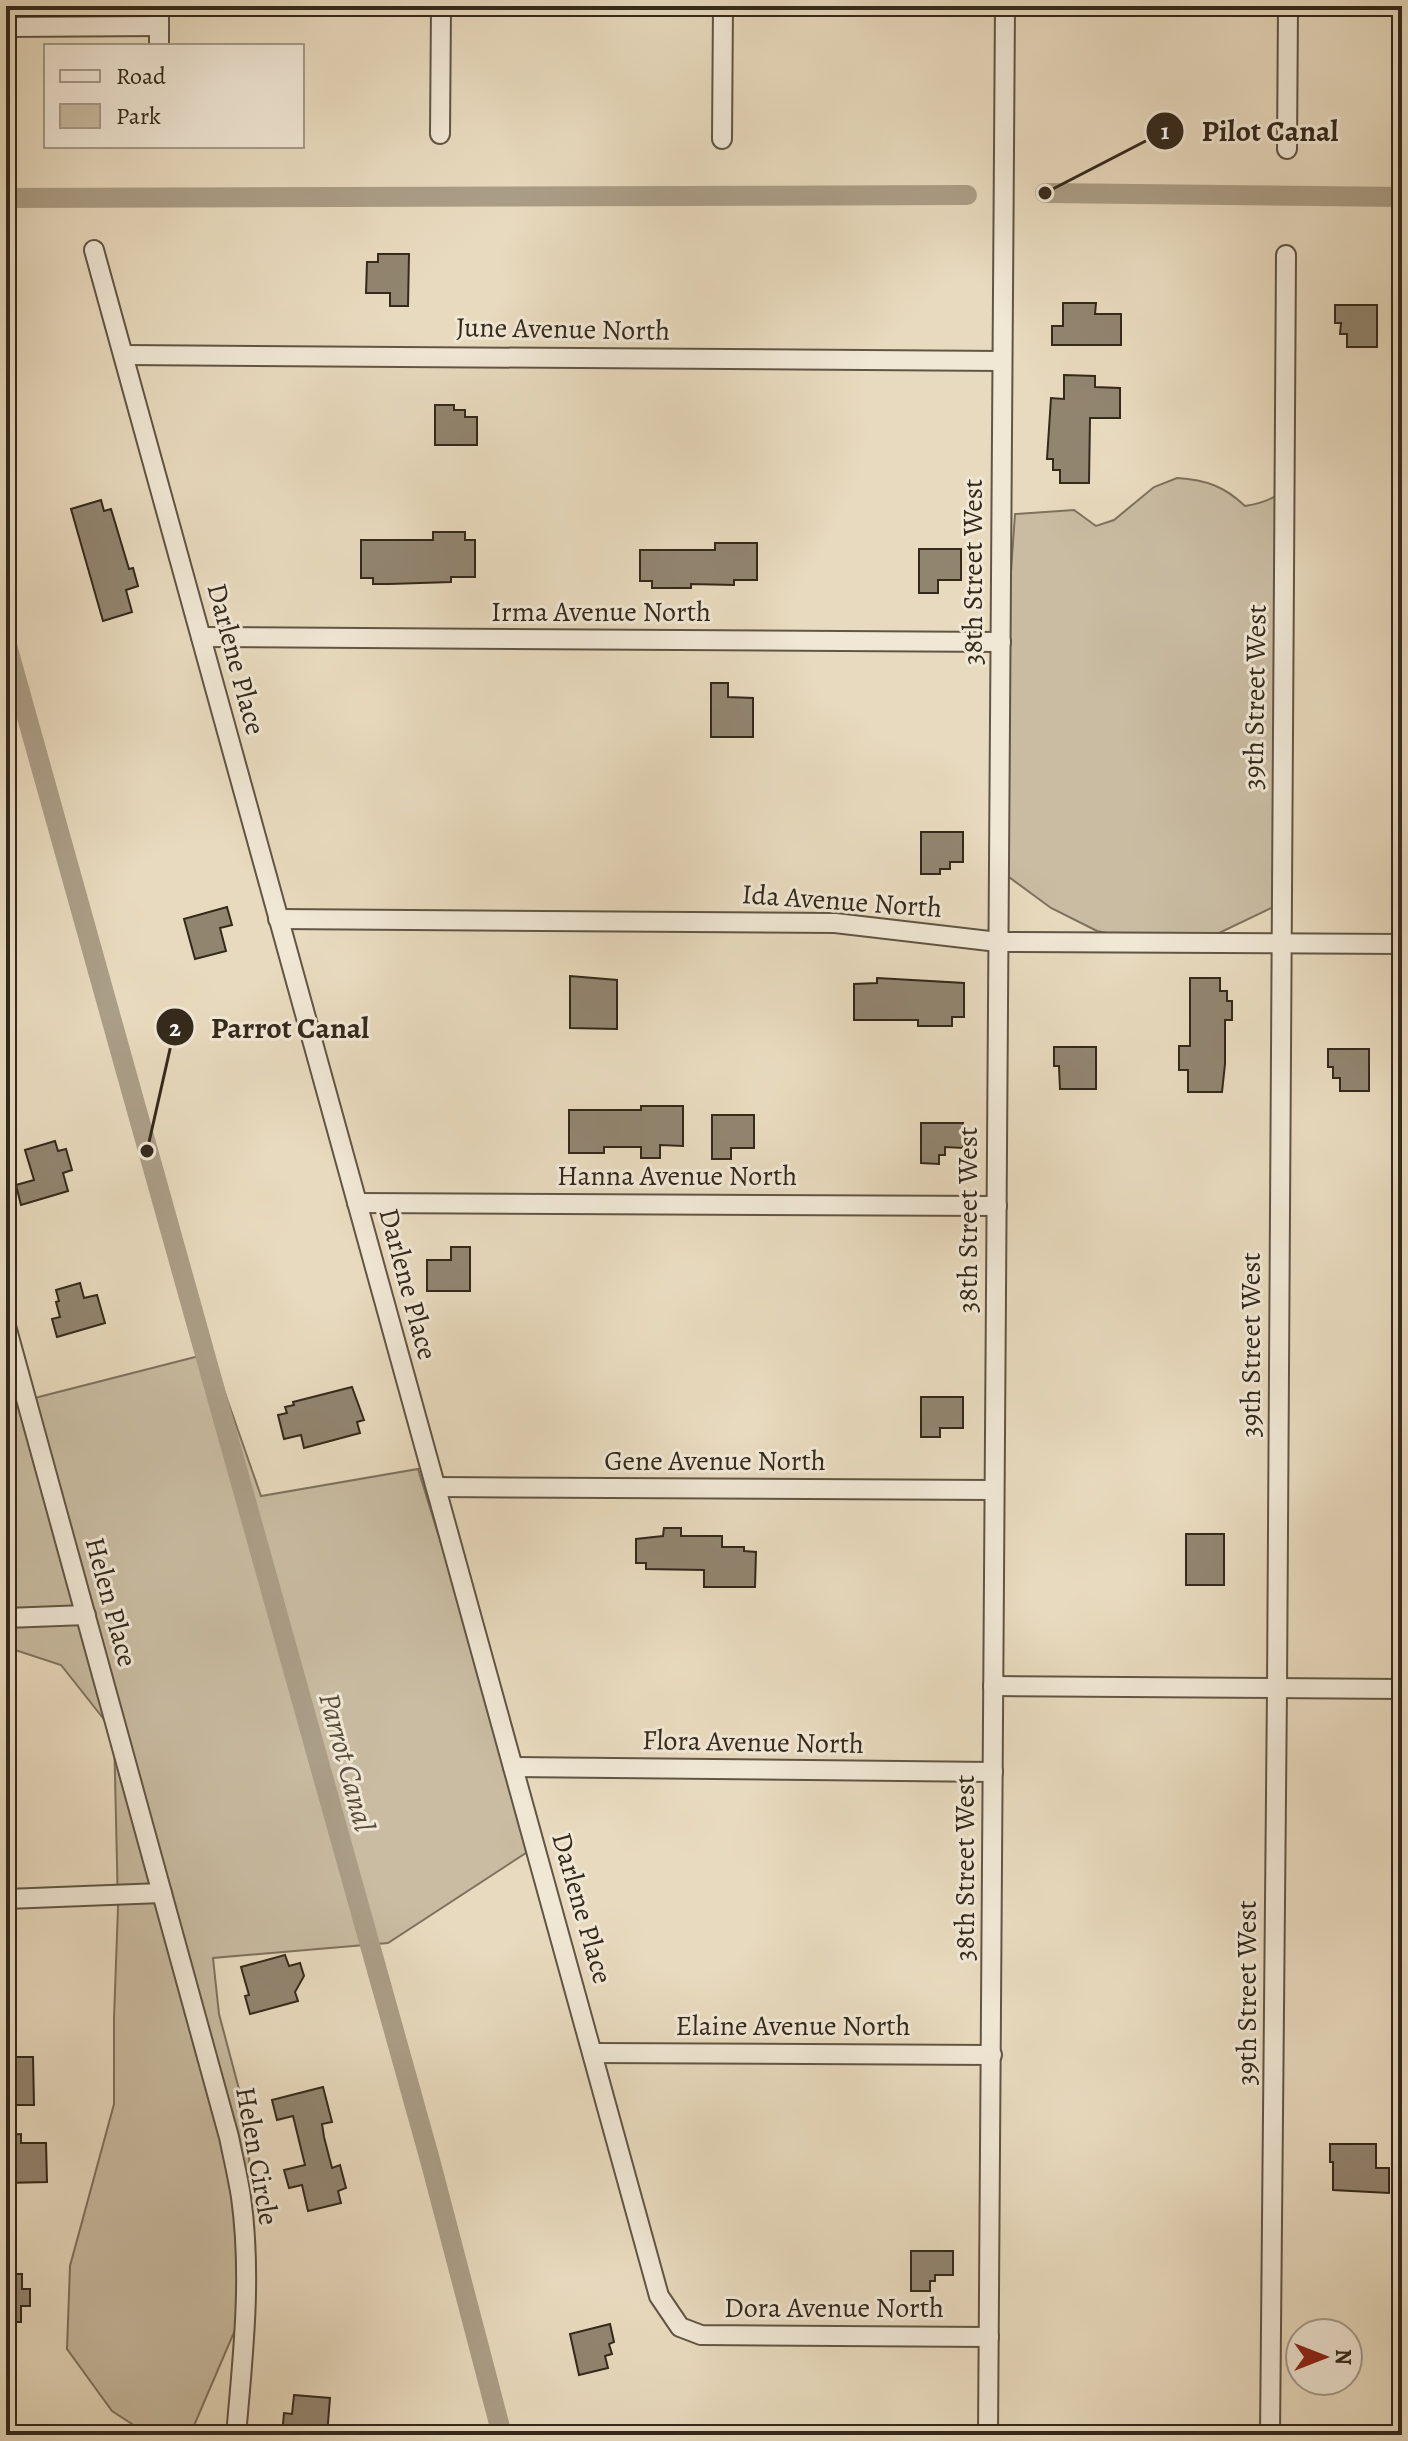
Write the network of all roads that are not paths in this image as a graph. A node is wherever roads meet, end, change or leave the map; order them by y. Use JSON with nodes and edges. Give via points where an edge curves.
{"nodes":[{"id":1,"x":159,"y":6,"type":"edge"},
{"id":2,"x":441,"y":6,"type":"edge"},
{"id":3,"x":723,"y":6,"type":"edge"},
{"id":4,"x":1005,"y":6,"type":"edge"},
{"id":5,"x":1288,"y":6,"type":"edge"},
{"id":6,"x":159,"y":26,"type":"junction"},
{"id":7,"x":6,"y":27,"type":"edge"},
{"id":8,"x":159,"y":44,"type":"edge"},
{"id":9,"x":440,"y":134,"type":"dead end"},
{"id":10,"x":722,"y":139,"type":"dead end"},
{"id":11,"x":1287,"y":149,"type":"dead end"},
{"id":12,"x":94,"y":250,"type":"dead end"},
{"id":13,"x":1286,"y":255,"type":"dead end"},
{"id":14,"x":124,"y":355,"type":"junction"},
{"id":15,"x":1002,"y":361,"type":"junction"},
{"id":16,"x":201,"y":637,"type":"junction"},
{"id":17,"x":1001,"y":642,"type":"junction"},
{"id":18,"x":278,"y":919,"type":"junction"},
{"id":19,"x":998,"y":942,"type":"junction"},
{"id":20,"x":1280,"y":943,"type":"junction"},
{"id":21,"x":1402,"y":944,"type":"edge"},
{"id":22,"x":357,"y":1203,"type":"junction"},
{"id":23,"x":997,"y":1206,"type":"junction"},
{"id":24,"x":7,"y":1332,"type":"edge"},
{"id":25,"x":437,"y":1487,"type":"junction"},
{"id":26,"x":994,"y":1490,"type":"junction"},
{"id":27,"x":86,"y":1615,"type":"junction"},
{"id":28,"x":6,"y":1618,"type":"edge"},
{"id":29,"x":993,"y":1686,"type":"junction"},
{"id":30,"x":1277,"y":1689,"type":"junction"},
{"id":31,"x":1402,"y":1689,"type":"edge"},
{"id":32,"x":513,"y":1767,"type":"junction"},
{"id":33,"x":993,"y":1772,"type":"junction"},
{"id":34,"x":162,"y":1893,"type":"junction"},
{"id":35,"x":6,"y":1899,"type":"edge"},
{"id":36,"x":593,"y":2053,"type":"junction"},
{"id":37,"x":992,"y":2055,"type":"junction"},
{"id":38,"x":680,"y":2327,"type":"joint"},
{"id":39,"x":989,"y":2337,"type":"junction"},
{"id":40,"x":236,"y":2435,"type":"edge"},
{"id":41,"x":988,"y":2435,"type":"edge"},
{"id":42,"x":1270,"y":2435,"type":"edge"}],
"edges":[{"from":1,"to":6,"type":"street"},
{"from":2,"to":9,"type":"street"},
{"from":3,"to":10,"type":"street"},
{"from":4,"to":15,"type":"street","name":"38th Street West"},
{"from":5,"to":11,"type":"street"},
{"from":6,"to":7,"type":"street"},
{"from":6,"to":8,"type":"street"},
{"from":12,"to":14,"type":"street","name":"Darlene Place"},
{"from":13,"to":20,"type":"street","name":"39th Street West"},
{"from":14,"to":15,"type":"street","name":"June Avenue North"},
{"from":14,"to":16,"type":"street","name":"Darlene Place"},
{"from":15,"to":17,"type":"street","name":"38th Street West"},
{"from":16,"to":17,"type":"street","name":"Irma Avenue North"},
{"from":16,"to":18,"type":"street","name":"Darlene Place"},
{"from":17,"to":19,"type":"street","name":"38th Street West"},
{"from":18,"to":19,"type":"street","name":"Ida Avenue North","via":[[835,923]]},
{"from":18,"to":22,"type":"street","name":"Darlene Place"},
{"from":19,"to":20,"type":"street","name":"Ida Avenue North"},
{"from":19,"to":23,"type":"street","name":"38th Street West"},
{"from":20,"to":21,"type":"street","name":"Ida Avenue North"},
{"from":20,"to":30,"type":"street","name":"39th Street West"},
{"from":22,"to":23,"type":"street","name":"Hanna Avenue North"},
{"from":22,"to":25,"type":"street","name":"Darlene Place"},
{"from":23,"to":26,"type":"street","name":"38th Street West"},
{"from":24,"to":27,"type":"street","name":"Helen Place"},
{"from":25,"to":26,"type":"street","name":"Gene Avenue North"},
{"from":25,"to":32,"type":"street","name":"Darlene Place"},
{"from":26,"to":29,"type":"street","name":"38th Street West"},
{"from":27,"to":28,"type":"street"},
{"from":27,"to":34,"type":"street","name":"Helen Place"},
{"from":29,"to":30,"type":"street"},
{"from":29,"to":33,"type":"street","name":"38th Street West"},
{"from":30,"to":31,"type":"street"},
{"from":30,"to":42,"type":"street","name":"39th Street West"},
{"from":32,"to":33,"type":"street","name":"Flora Avenue North"},
{"from":32,"to":36,"type":"street","name":"Darlene Place"},
{"from":33,"to":37,"type":"street","name":"38th Street West"},
{"from":34,"to":35,"type":"street"},
{"from":34,"to":40,"type":"street","name":"Helen Circle","via":[[215,2080],[241,2196],[246,2327]]},
{"from":36,"to":37,"type":"street","name":"Elaine Avenue North"},
{"from":36,"to":38,"type":"street","name":"Darlene Place","via":[[659,2296]]},
{"from":37,"to":39,"type":"street","name":"38th Street West"},
{"from":38,"to":39,"type":"street","name":"Dora Avenue North","via":[[701,2335]]},
{"from":39,"to":41,"type":"street","name":"38th Street West"}]}
